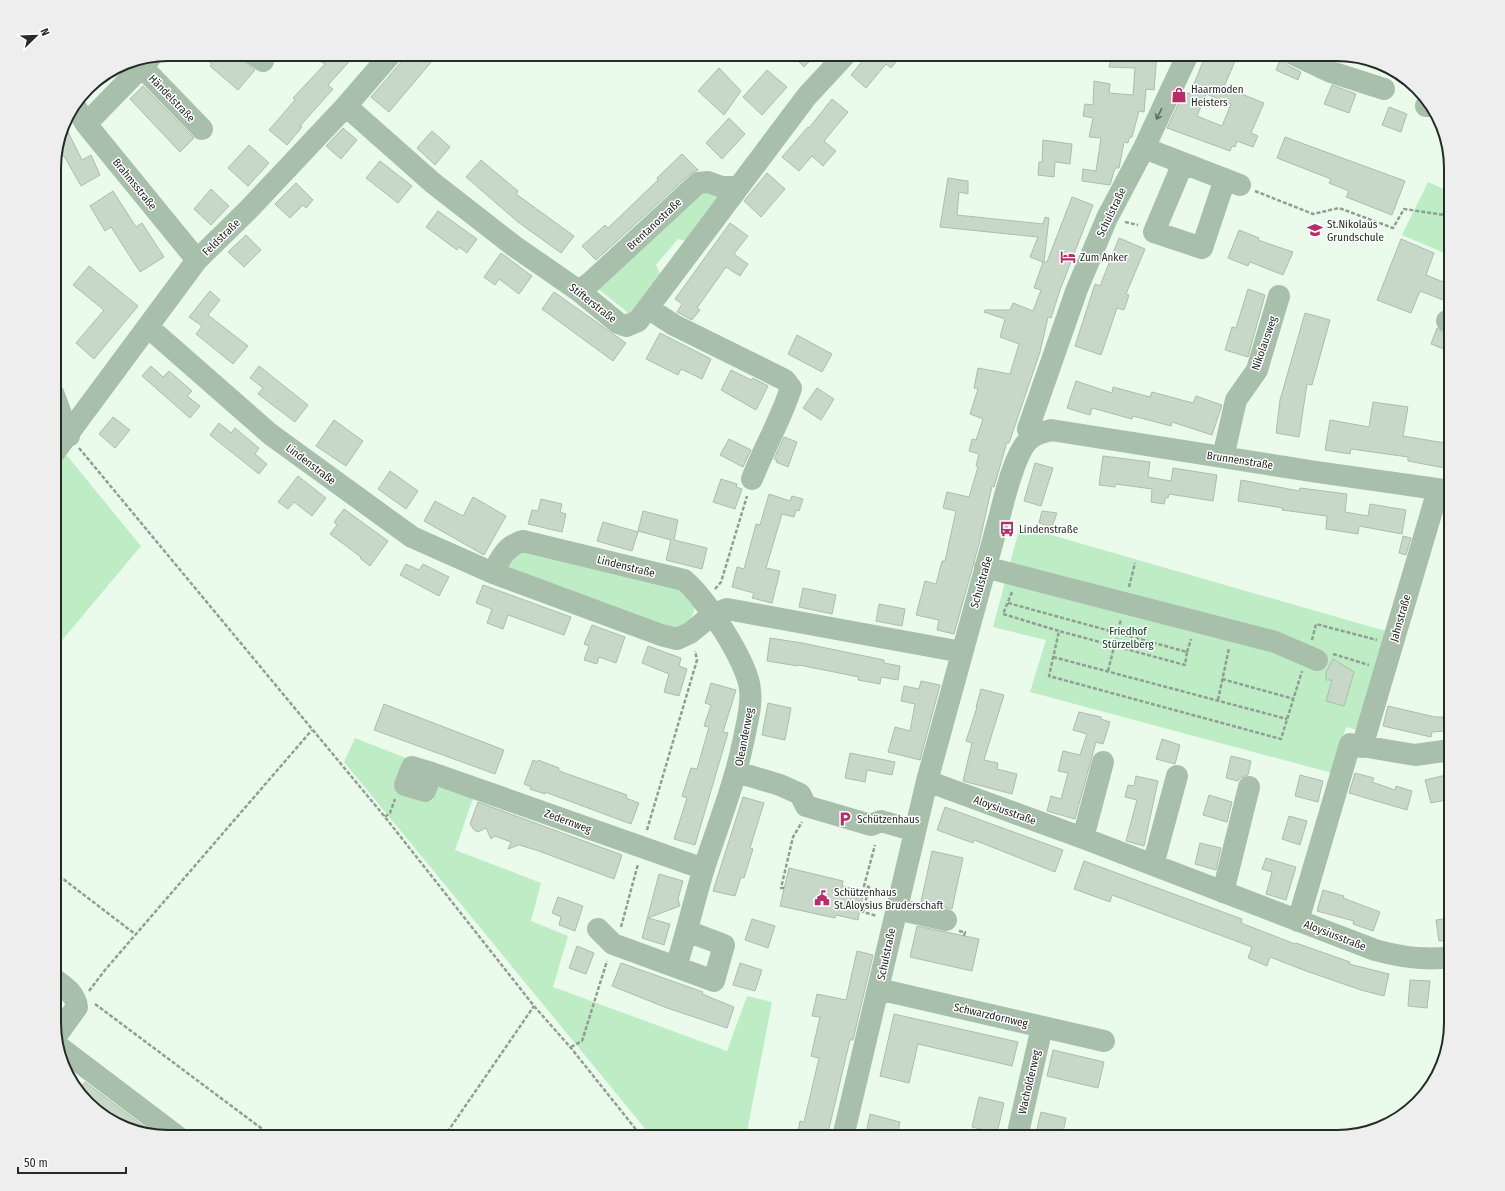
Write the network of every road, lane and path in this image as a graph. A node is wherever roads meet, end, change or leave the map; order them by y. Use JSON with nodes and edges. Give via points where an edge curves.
{"nodes":[{"id":1,"x":384,"y":61,"type":"edge"},
{"id":2,"x":840,"y":61,"type":"edge"},
{"id":3,"x":1185,"y":61,"type":"edge"},
{"id":4,"x":1308,"y":61,"type":"edge"},
{"id":5,"x":139,"y":65,"type":"edge"},
{"id":6,"x":1384,"y":90,"type":"dead end"},
{"id":7,"x":346,"y":106,"type":"junction"},
{"id":8,"x":78,"y":111,"type":"edge"},
{"id":9,"x":86,"y":124,"type":"junction"},
{"id":10,"x":202,"y":129,"type":"dead end"},
{"id":11,"x":1144,"y":148,"type":"junction"},
{"id":12,"x":1183,"y":163,"type":"junction"},
{"id":13,"x":1232,"y":182,"type":"junction"},
{"id":14,"x":738,"y":187,"type":"junction"},
{"id":15,"x":1444,"y":215,"type":"edge"},
{"id":16,"x":1107,"y":218,"type":"junction"},
{"id":17,"x":1155,"y":229,"type":"junction"},
{"id":18,"x":197,"y":260,"type":"junction"},
{"id":19,"x":579,"y":292,"type":"junction"},
{"id":20,"x":1279,"y":296,"type":"dead end"},
{"id":21,"x":648,"y":308,"type":"junction"},
{"id":22,"x":148,"y":327,"type":"junction"},
{"id":23,"x":61,"y":414,"type":"edge"},
{"id":24,"x":69,"y":436,"type":"junction"},
{"id":25,"x":1031,"y":438,"type":"junction"},
{"id":26,"x":61,"y":445,"type":"edge"},
{"id":27,"x":1223,"y":457,"type":"junction"},
{"id":28,"x":752,"y":479,"type":"joint"},
{"id":29,"x":1444,"y":490,"type":"edge"},
{"id":30,"x":985,"y":567,"type":"junction"},
{"id":31,"x":493,"y":573,"type":"junction"},
{"id":32,"x":1018,"y":577,"type":"junction"},
{"id":33,"x":1008,"y":603,"type":"junction"},
{"id":34,"x":708,"y":608,"type":"junction"},
{"id":35,"x":1059,"y":631,"type":"junction"},
{"id":36,"x":1232,"y":632,"type":"junction"},
{"id":37,"x":1392,"y":644,"type":"junction"},
{"id":38,"x":962,"y":652,"type":"junction"},
{"id":39,"x":1312,"y":654,"type":"junction"},
{"id":40,"x":1053,"y":657,"type":"junction"},
{"id":41,"x":1385,"y":670,"type":"junction"},
{"id":42,"x":1222,"y":679,"type":"junction"},
{"id":43,"x":1294,"y":699,"type":"junction"},
{"id":44,"x":1218,"y":700,"type":"junction"},
{"id":45,"x":1288,"y":719,"type":"junction"},
{"id":46,"x":312,"y":730,"type":"junction"},
{"id":47,"x":1362,"y":747,"type":"junction"},
{"id":48,"x":1444,"y":751,"type":"edge"},
{"id":49,"x":1103,"y":762,"type":"dead end"},
{"id":50,"x":737,"y":772,"type":"junction"},
{"id":51,"x":432,"y":773,"type":"dead end"},
{"id":52,"x":1177,"y":776,"type":"dead end"},
{"id":53,"x":927,"y":781,"type":"junction"},
{"id":54,"x":1249,"y":787,"type":"dead end"},
{"id":55,"x":806,"y":806,"type":"junction"},
{"id":56,"x":914,"y":831,"type":"junction"},
{"id":57,"x":1083,"y":838,"type":"junction"},
{"id":58,"x":875,"y":845,"type":"dead end"},
{"id":59,"x":1153,"y":865,"type":"junction"},
{"id":60,"x":704,"y":869,"type":"junction"},
{"id":61,"x":61,"y":877,"type":"edge"},
{"id":62,"x":784,"y":888,"type":"dead end"},
{"id":63,"x":1223,"y":892,"type":"junction"},
{"id":64,"x":896,"y":909,"type":"junction"},
{"id":65,"x":863,"y":912,"type":"dead end"},
{"id":66,"x":946,"y":920,"type":"dead end"},
{"id":67,"x":1298,"y":921,"type":"junction"},
{"id":68,"x":598,"y":929,"type":"dead end"},
{"id":69,"x":687,"y":932,"type":"junction"},
{"id":70,"x":135,"y":934,"type":"junction"},
{"id":71,"x":1444,"y":958,"type":"edge"},
{"id":72,"x":676,"y":967,"type":"junction"},
{"id":73,"x":61,"y":984,"type":"edge"},
{"id":74,"x":878,"y":989,"type":"junction"},
{"id":75,"x":85,"y":997,"type":"dead end"},
{"id":76,"x":91,"y":1001,"type":"dead end"},
{"id":77,"x":534,"y":1006,"type":"junction"},
{"id":78,"x":1042,"y":1027,"type":"junction"},
{"id":79,"x":61,"y":1029,"type":"edge"},
{"id":80,"x":1104,"y":1042,"type":"dead end"},
{"id":81,"x":65,"y":1051,"type":"edge"},
{"id":82,"x":169,"y":1130,"type":"edge"},
{"id":83,"x":264,"y":1130,"type":"edge"},
{"id":84,"x":449,"y":1130,"type":"edge"},
{"id":85,"x":636,"y":1130,"type":"edge"},
{"id":86,"x":845,"y":1130,"type":"edge"},
{"id":87,"x":1019,"y":1130,"type":"edge"}],
"edges":[{"from":1,"to":7,"type":"street","name":"Feldstraße"},
{"from":2,"to":14,"type":"street","via":[[807,96]]},
{"from":3,"to":11,"type":"street","name":"Schulstraße","one_way":true},
{"from":4,"to":6,"type":"street","via":[[1331,72]]},
{"from":5,"to":9,"type":"street","name":"Händelstraße"},
{"from":5,"to":10,"type":"street","name":"Händelstraße"},
{"from":7,"to":18,"type":"street","name":"Feldstraße"},
{"from":7,"to":19,"type":"street","name":"Stifterstraße","via":[[433,183],[514,246]]},
{"from":8,"to":9,"type":"street","name":"Brahmsstraße"},
{"from":9,"to":18,"type":"street","name":"Brahmsstraße"},
{"from":11,"to":12,"type":"street"},
{"from":11,"to":16,"type":"street","name":"Schulstraße"},
{"from":12,"to":13,"type":"street"},
{"from":12,"to":17,"type":"street"},
{"from":13,"to":15,"type":"path","via":[[1313,214],[1339,208],[1393,228],[1404,209]]},
{"from":13,"to":17,"type":"street","via":[[1202,248],[1154,232]]},
{"from":14,"to":19,"type":"street","name":"Brentanostraße","via":[[698,183]]},
{"from":14,"to":21,"type":"street"},
{"from":16,"to":17,"type":"path"},
{"from":16,"to":25,"type":"street","name":"Schulstraße","via":[[1077,289],[1028,429]]},
{"from":18,"to":22,"type":"street","name":"Feldstraße"},
{"from":19,"to":21,"type":"street","name":"Stifterstraße","via":[[618,323],[626,326],[638,321]]},
{"from":20,"to":27,"type":"street","name":"Nikolausweg","via":[[1257,370],[1236,400]]},
{"from":21,"to":28,"type":"street","via":[[674,325],[785,380],[792,388],[779,421],[763,449]]},
{"from":22,"to":24,"type":"street","name":"Feldstraße"},
{"from":22,"to":31,"type":"street","name":"Lindenstraße","via":[[270,434],[412,537]]},
{"from":23,"to":24,"type":"street"},
{"from":24,"to":26,"type":"street","name":"Feldstraße"},
{"from":24,"to":46,"type":"path"},
{"from":25,"to":27,"type":"street","name":"Brunnenstraße","via":[[1051,430]]},
{"from":25,"to":30,"type":"street","name":"Schulstraße","via":[[1020,452]]},
{"from":27,"to":29,"type":"street","name":"Brunnenstraße"},
{"from":28,"to":34,"type":"path","via":[[721,582]]},
{"from":29,"to":37,"type":"street","name":"Jahnstraße"},
{"from":30,"to":32,"type":"street"},
{"from":30,"to":38,"type":"street","name":"Schulstraße"},
{"from":31,"to":34,"type":"street","name":"Lindenstraße","via":[[677,639],[690,633]]},
{"from":31,"to":34,"type":"street","name":"Lindenstraße","via":[[499,559],[510,546],[523,541],[684,580],[693,587]]},
{"from":32,"to":33,"type":"path"},
{"from":32,"to":36,"type":"street"},
{"from":33,"to":35,"type":"path","via":[[1003,614]]},
{"from":33,"to":35,"type":"path","via":[[1187,652],[1185,665]]},
{"from":34,"to":38,"type":"street","name":"Lindenstraße","via":[[727,609]]},
{"from":34,"to":50,"type":"street","name":"Oleanderweg","via":[[745,667],[750,689],[750,708]]},
{"from":35,"to":40,"type":"path"},
{"from":36,"to":39,"type":"street"},
{"from":36,"to":42,"type":"path"},
{"from":37,"to":39,"type":"path","via":[[1316,624]]},
{"from":37,"to":41,"type":"street","name":"Jahnstraße"},
{"from":38,"to":53,"type":"street","name":"Schulstraße"},
{"from":39,"to":41,"type":"path"},
{"from":39,"to":43,"type":"path"},
{"from":40,"to":44,"type":"path"},
{"from":40,"to":45,"type":"path","via":[[1049,676],[1281,739]]},
{"from":41,"to":47,"type":"street","name":"Jahnstraße"},
{"from":42,"to":43,"type":"path"},
{"from":42,"to":44,"type":"path"},
{"from":43,"to":45,"type":"path"},
{"from":44,"to":45,"type":"path"},
{"from":46,"to":70,"type":"path"},
{"from":46,"to":77,"type":"path","via":[[385,817]]},
{"from":47,"to":48,"type":"street","via":[[1416,755]]},
{"from":47,"to":67,"type":"street","via":[[1350,744]]},
{"from":49,"to":57,"type":"street"},
{"from":50,"to":55,"type":"street","name":"Oleanderweg","via":[[800,794]]},
{"from":50,"to":60,"type":"street","name":"Oleanderweg"},
{"from":51,"to":60,"type":"street","name":"Zedernweg"},
{"from":52,"to":59,"type":"street"},
{"from":53,"to":56,"type":"street","name":"Schulstraße"},
{"from":53,"to":57,"type":"street","name":"Aloysiusstraße"},
{"from":54,"to":63,"type":"street"},
{"from":55,"to":56,"type":"street","via":[[871,824],[881,821]]},
{"from":55,"to":62,"type":"path","via":[[803,820],[793,837],[781,888]]},
{"from":56,"to":64,"type":"street","name":"Schulstraße"},
{"from":57,"to":59,"type":"street","name":"Aloysiusstraße"},
{"from":58,"to":65,"type":"path","via":[[864,886],[869,887]]},
{"from":59,"to":63,"type":"street","name":"Aloysiusstraße"},
{"from":60,"to":69,"type":"street","name":"Oleanderweg"},
{"from":61,"to":70,"type":"path"},
{"from":63,"to":67,"type":"street","name":"Aloysiusstraße"},
{"from":64,"to":66,"type":"street"},
{"from":64,"to":74,"type":"street","name":"Schulstraße"},
{"from":67,"to":71,"type":"street","name":"Aloysiusstraße","via":[[1375,950],[1402,957]]},
{"from":68,"to":72,"type":"street","via":[[613,944]]},
{"from":69,"to":72,"type":"street","name":"Oleanderweg"},
{"from":69,"to":72,"type":"street","via":[[724,945],[714,981]]},
{"from":70,"to":75,"type":"path"},
{"from":73,"to":79,"type":"street","via":[[76,999],[77,1007]]},
{"from":74,"to":78,"type":"street","name":"Schwarzdornweg"},
{"from":74,"to":86,"type":"street","name":"Schulstraße"},
{"from":76,"to":83,"type":"path"},
{"from":77,"to":84,"type":"path"},
{"from":77,"to":85,"type":"path"},
{"from":78,"to":80,"type":"street","name":"Schwarzdornweg"},
{"from":78,"to":87,"type":"street","name":"Wacholderweg"},
{"from":81,"to":82,"type":"street"}]}
